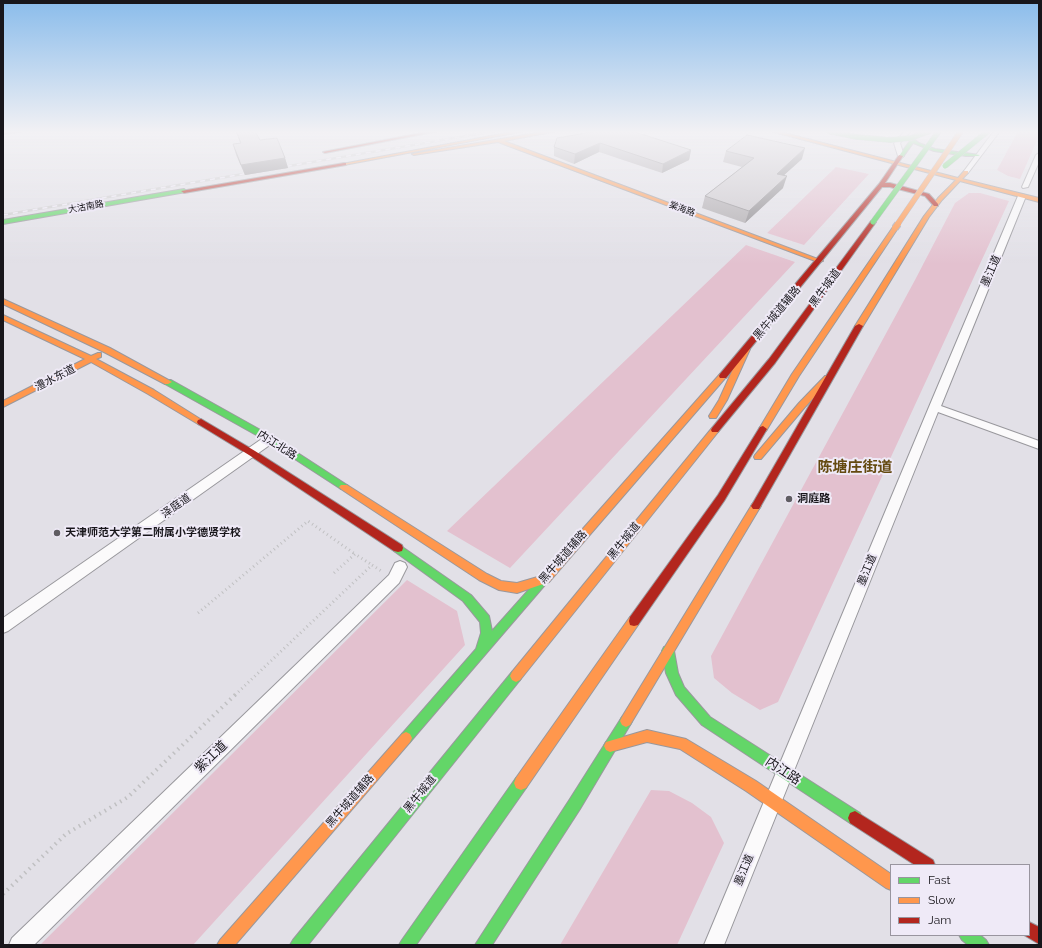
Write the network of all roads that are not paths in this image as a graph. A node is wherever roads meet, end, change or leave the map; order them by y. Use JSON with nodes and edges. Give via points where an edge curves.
{"nodes":[{"id":1,"x":282,"y":175,"type":"edge"},
{"id":2,"x":593,"y":175,"type":"edge"},
{"id":3,"x":888,"y":175,"type":"edge"},
{"id":4,"x":907,"y":175,"type":"edge"},
{"id":5,"x":945,"y":175,"type":"edge"},
{"id":6,"x":963,"y":175,"type":"edge"},
{"id":7,"x":975,"y":175,"type":"edge"},
{"id":8,"x":1031,"y":175,"type":"edge"},
{"id":9,"x":932,"y":176,"type":"edge"},
{"id":10,"x":959,"y":180,"type":"junction"},
{"id":11,"x":881,"y":186,"type":"junction"},
{"id":12,"x":1039,"y":191,"type":"edge"},
{"id":13,"x":1024,"y":192,"type":"junction"},
{"id":14,"x":1039,"y":200,"type":"edge"},
{"id":15,"x":936,"y":205,"type":"junction"},
{"id":16,"x":3,"y":222,"type":"edge"},
{"id":17,"x":820,"y":260,"type":"junction"},
{"id":18,"x":3,"y":302,"type":"edge"},
{"id":19,"x":3,"y":317,"type":"edge"},
{"id":20,"x":96,"y":345,"type":"junction"},
{"id":21,"x":746,"y":349,"type":"junction"},
{"id":22,"x":107,"y":350,"type":"junction"},
{"id":23,"x":80,"y":354,"type":"junction"},
{"id":24,"x":91,"y":359,"type":"junction"},
{"id":25,"x":66,"y":361,"type":"dead end"},
{"id":26,"x":828,"y":378,"type":"junction"},
{"id":27,"x":3,"y":404,"type":"edge"},
{"id":28,"x":934,"y":407,"type":"junction"},
{"id":29,"x":270,"y":439,"type":"junction"},
{"id":30,"x":1039,"y":445,"type":"edge"},
{"id":31,"x":252,"y":453,"type":"junction"},
{"id":32,"x":670,"y":483,"type":"junction"},
{"id":33,"x":721,"y":498,"type":"junction"},
{"id":34,"x":397,"y":573,"type":"road end"},
{"id":35,"x":544,"y":580,"type":"junction"},
{"id":36,"x":3,"y":626,"type":"edge"},
{"id":37,"x":482,"y":649,"type":"junction"},
{"id":38,"x":668,"y":651,"type":"junction"},
{"id":39,"x":610,"y":746,"type":"junction"},
{"id":40,"x":784,"y":772,"type":"junction"},
{"id":41,"x":772,"y":801,"type":"junction"},
{"id":42,"x":926,"y":864,"type":"edge"},
{"id":43,"x":890,"y":882,"type":"edge"},
{"id":44,"x":1030,"y":931,"type":"edge"},
{"id":45,"x":968,"y":936,"type":"edge"},
{"id":46,"x":1039,"y":936,"type":"edge"},
{"id":47,"x":19,"y":945,"type":"edge"},
{"id":48,"x":224,"y":945,"type":"edge"},
{"id":49,"x":298,"y":945,"type":"edge"},
{"id":50,"x":407,"y":945,"type":"edge"},
{"id":51,"x":483,"y":945,"type":"edge"},
{"id":52,"x":714,"y":945,"type":"edge"},
{"id":53,"x":981,"y":945,"type":"edge"}],
"edges":[{"from":1,"to":16,"type":"main road","name":"大沽南路"},
{"from":2,"to":17,"type":"main road","name":"棠海路"},
{"from":3,"to":11,"type":"main road","name":"黑牛城道辅路"},
{"from":4,"to":32,"type":"main road","name":"黑牛城道","bridge":true,"via":[[772,361]]},
{"from":5,"to":10,"type":"main road"},
{"from":6,"to":10,"type":"main road"},
{"from":7,"to":13,"type":"main road"},
{"from":8,"to":13,"type":"street","name":"墨江道"},
{"from":9,"to":33,"type":"main road","bridge":true,"via":[[795,376]]},
{"from":10,"to":13,"type":"main road"},
{"from":10,"to":15,"type":"main road"},
{"from":11,"to":15,"type":"main road","via":[[890,185],[927,196]]},
{"from":11,"to":17,"type":"main road","name":"黑牛城道辅路"},
{"from":12,"to":13,"type":"main road"},
{"from":13,"to":14,"type":"main road"},
{"from":13,"to":28,"type":"street","name":"墨江道"},
{"from":15,"to":26,"type":"main road"},
{"from":17,"to":21,"type":"main road","name":"黑牛城道辅路"},
{"from":18,"to":20,"type":"main road","name":"内江北路"},
{"from":19,"to":23,"type":"main road","name":"内江北路"},
{"from":20,"to":22,"type":"main road","name":"内江北路"},
{"from":20,"to":23,"type":"main road","name":"澧水东道"},
{"from":21,"to":32,"type":"main road","via":[[723,400]]},
{"from":21,"to":35,"type":"main road","name":"黑牛城道辅路"},
{"from":22,"to":24,"type":"main road","name":"澧水东道"},
{"from":22,"to":29,"type":"main road","name":"内江北路"},
{"from":23,"to":24,"type":"main road","name":"内江北路"},
{"from":23,"to":25,"type":"main road","name":"澧水东道"},
{"from":24,"to":27,"type":"main road","name":"澧水东道"},
{"from":24,"to":31,"type":"main road","name":"内江北路"},
{"from":26,"to":33,"type":"main road"},
{"from":26,"to":38,"type":"main road","via":[[775,475]]},
{"from":28,"to":30,"type":"street"},
{"from":28,"to":40,"type":"street","name":"墨江道"},
{"from":29,"to":31,"type":"street","name":"泽庭道"},
{"from":29,"to":35,"type":"main road","name":"内江北路","via":[[488,580],[498,585],[517,588]]},
{"from":31,"to":36,"type":"street","name":"泽庭道"},
{"from":31,"to":37,"type":"main road","name":"内江北路","via":[[415,559],[458,591],[485,620],[487,633]]},
{"from":32,"to":49,"type":"main road","name":"黑牛城道"},
{"from":33,"to":50,"type":"main road"},
{"from":34,"to":47,"type":"street","name":"紫江道"},
{"from":35,"to":37,"type":"main road","name":"黑牛城道辅路"},
{"from":37,"to":48,"type":"main road","name":"黑牛城道辅路"},
{"from":38,"to":39,"type":"main road"},
{"from":38,"to":40,"type":"main road","name":"内江路","via":[[672,673],[680,691],[706,721]]},
{"from":39,"to":41,"type":"main road","via":[[647,736],[682,743]]},
{"from":39,"to":51,"type":"main road"},
{"from":40,"to":41,"type":"street","name":"墨江道"},
{"from":40,"to":42,"type":"main road","name":"内江路"},
{"from":41,"to":43,"type":"main road"},
{"from":41,"to":52,"type":"street","name":"墨江道"},
{"from":44,"to":46,"type":"main road"},
{"from":45,"to":53,"type":"main road"}]}
